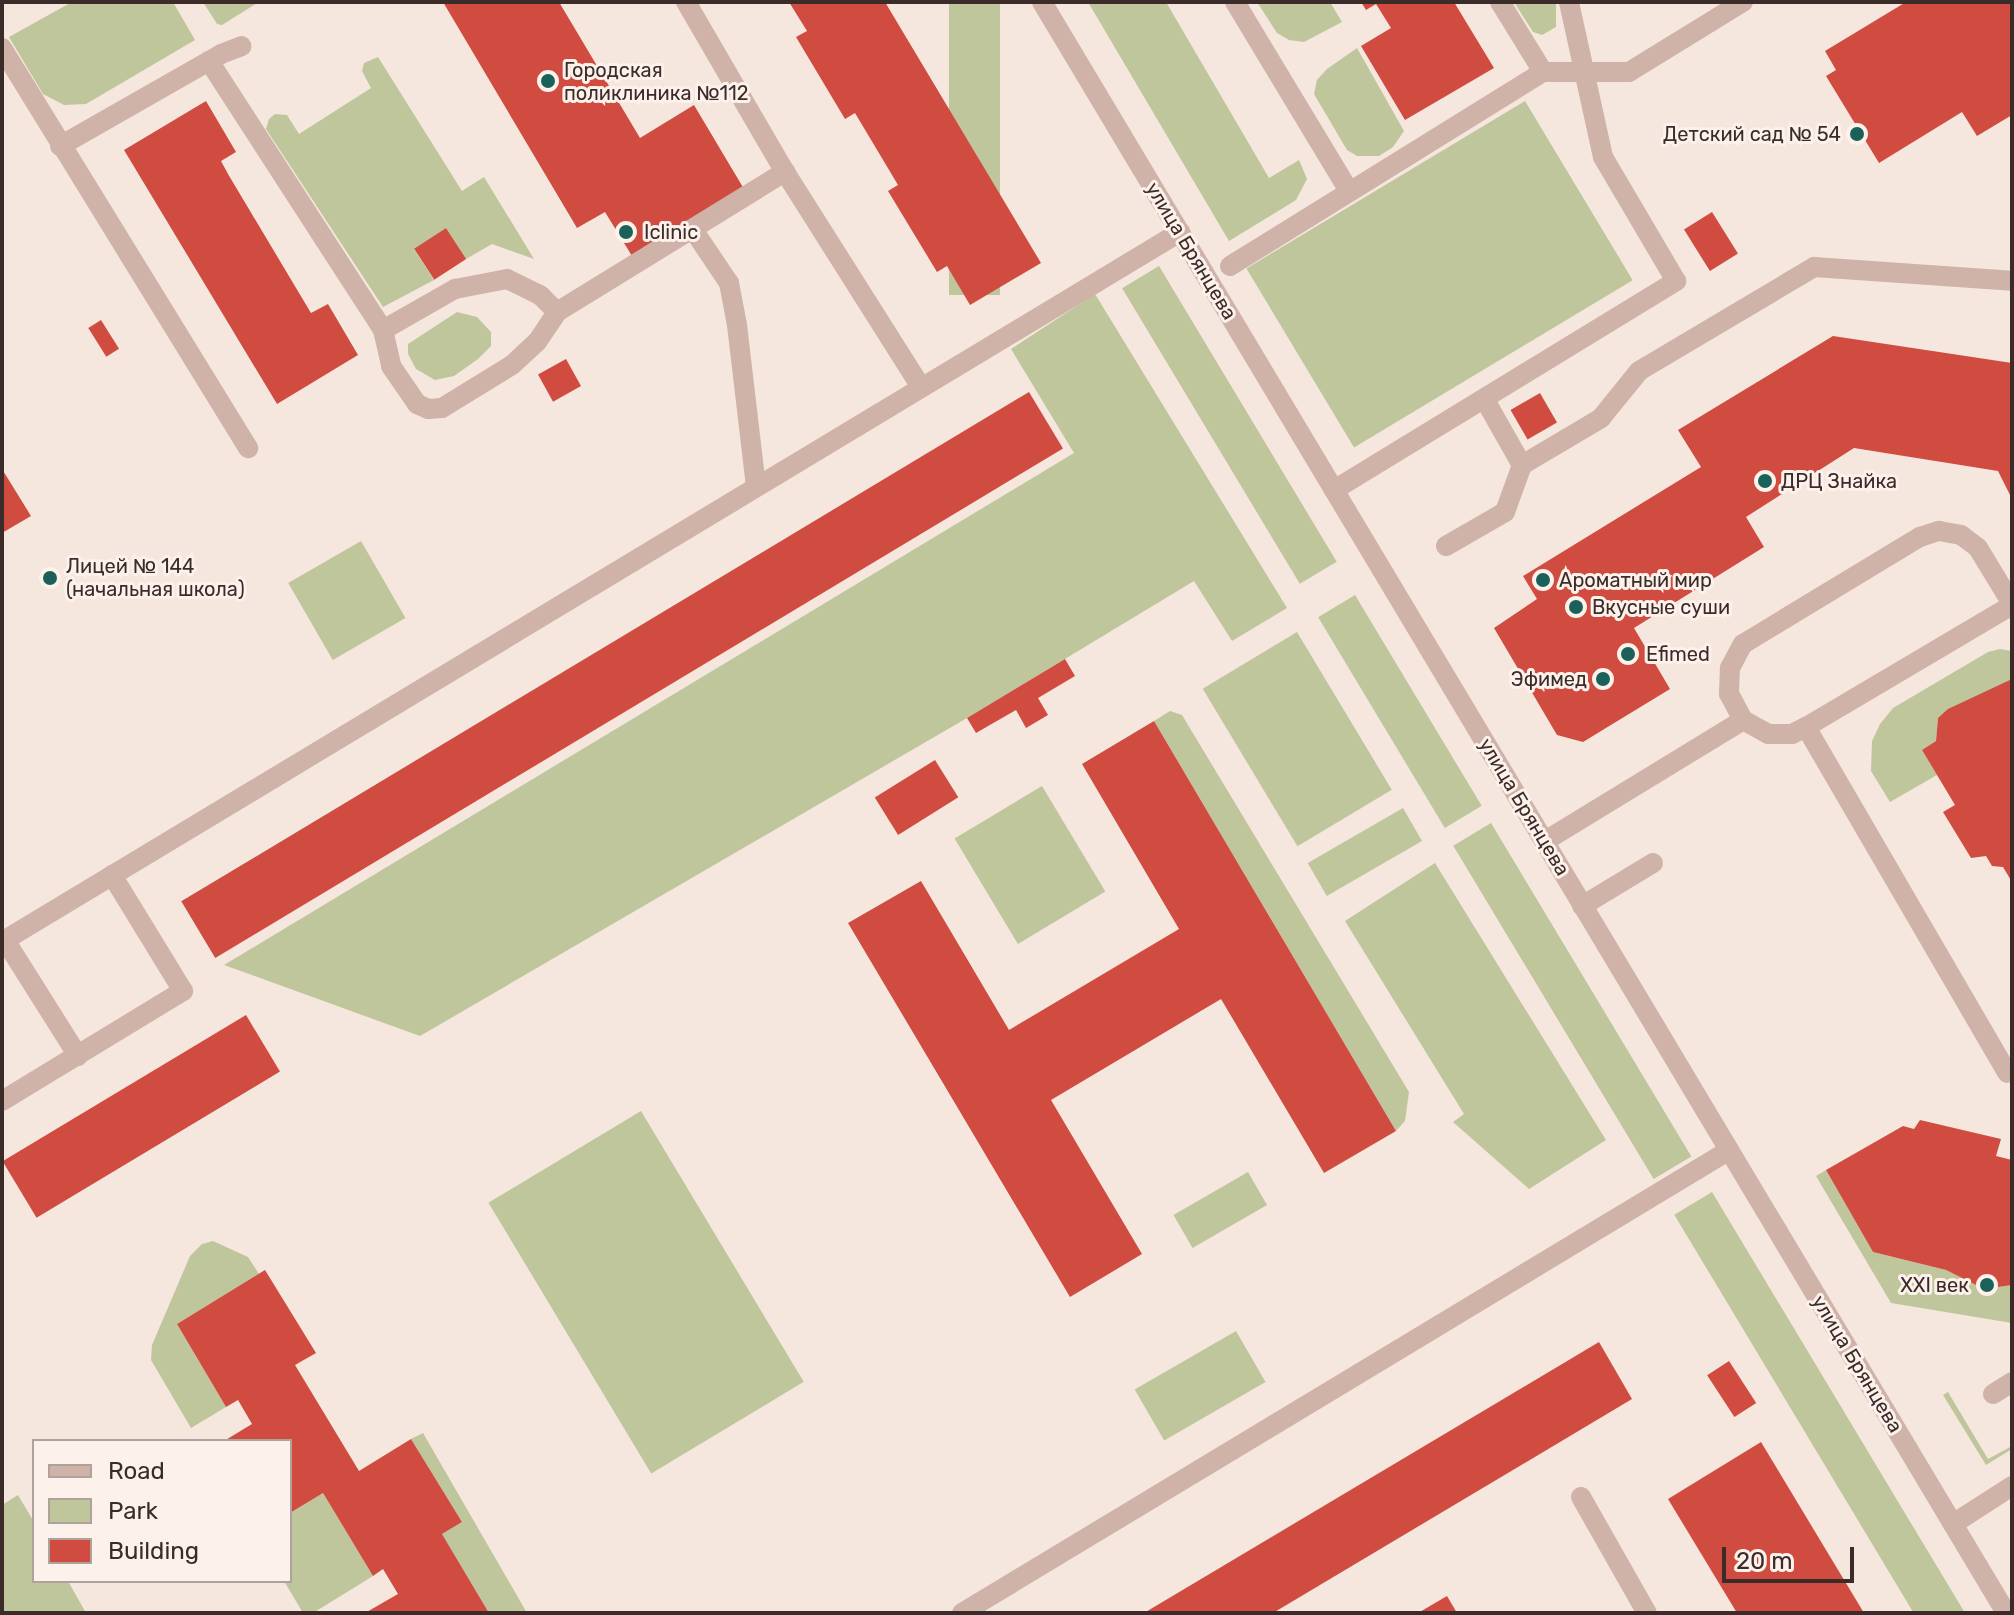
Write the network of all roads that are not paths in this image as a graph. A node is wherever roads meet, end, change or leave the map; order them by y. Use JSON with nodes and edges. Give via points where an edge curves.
{"nodes":[{"id":1,"x":686,"y":2,"type":"edge"},
{"id":2,"x":1042,"y":2,"type":"edge"},
{"id":3,"x":1235,"y":2,"type":"edge"},
{"id":4,"x":1500,"y":2,"type":"edge"},
{"id":5,"x":1569,"y":2,"type":"edge"},
{"id":6,"x":1743,"y":2,"type":"edge"},
{"id":7,"x":242,"y":46,"type":"dead end"},
{"id":8,"x":2,"y":48,"type":"edge"},
{"id":9,"x":209,"y":61,"type":"junction"},
{"id":10,"x":1543,"y":72,"type":"junction"},
{"id":11,"x":1585,"y":72,"type":"junction"},
{"id":12,"x":60,"y":146,"type":"junction"},
{"id":13,"x":785,"y":172,"type":"junction"},
{"id":14,"x":1349,"y":191,"type":"junction"},
{"id":15,"x":694,"y":231,"type":"junction"},
{"id":16,"x":1180,"y":232,"type":"junction"},
{"id":17,"x":1230,"y":266,"type":"dead end"},
{"id":18,"x":2012,"y":281,"type":"edge"},
{"id":19,"x":557,"y":312,"type":"junction"},
{"id":20,"x":383,"y":330,"type":"junction"},
{"id":21,"x":921,"y":387,"type":"junction"},
{"id":22,"x":1485,"y":400,"type":"junction"},
{"id":23,"x":248,"y":448,"type":"dead end"},
{"id":24,"x":1522,"y":465,"type":"junction"},
{"id":25,"x":756,"y":487,"type":"junction"},
{"id":26,"x":1334,"y":490,"type":"junction"},
{"id":27,"x":1446,"y":546,"type":"dead end"},
{"id":28,"x":2012,"y":605,"type":"edge"},
{"id":29,"x":1743,"y":720,"type":"junction"},
{"id":30,"x":1806,"y":727,"type":"junction"},
{"id":31,"x":1545,"y":841,"type":"junction"},
{"id":32,"x":1653,"y":863,"type":"dead end"},
{"id":33,"x":112,"y":875,"type":"junction"},
{"id":34,"x":1582,"y":906,"type":"junction"},
{"id":35,"x":78,"y":1056,"type":"junction"},
{"id":36,"x":2007,"y":1073,"type":"dead end"},
{"id":37,"x":2,"y":1101,"type":"edge"},
{"id":38,"x":1728,"y":1151,"type":"junction"},
{"id":39,"x":2012,"y":1382,"type":"edge"},
{"id":40,"x":1993,"y":1394,"type":"dead end"},
{"id":41,"x":2012,"y":1486,"type":"edge"},
{"id":42,"x":1581,"y":1497,"type":"dead end"},
{"id":43,"x":1953,"y":1524,"type":"junction"},
{"id":44,"x":962,"y":1613,"type":"edge"},
{"id":45,"x":1647,"y":1613,"type":"edge"},
{"id":46,"x":2006,"y":1613,"type":"edge"}],
"edges":[{"from":1,"to":13,"type":"street"},
{"from":2,"to":16,"type":"street","name":"улица Брянцева"},
{"from":3,"to":14,"type":"street"},
{"from":4,"to":10,"type":"street"},
{"from":5,"to":11,"type":"street"},
{"from":6,"to":11,"type":"street","via":[[1629,72]]},
{"from":7,"to":9,"type":"street"},
{"from":8,"to":12,"type":"street"},
{"from":9,"to":12,"type":"street"},
{"from":9,"to":20,"type":"street"},
{"from":10,"to":11,"type":"street"},
{"from":10,"to":14,"type":"street"},
{"from":11,"to":22,"type":"street","via":[[1603,157],[1676,281]]},
{"from":12,"to":23,"type":"street"},
{"from":13,"to":15,"type":"street"},
{"from":13,"to":21,"type":"street"},
{"from":14,"to":17,"type":"street"},
{"from":15,"to":19,"type":"street"},
{"from":15,"to":25,"type":"street","via":[[729,283]]},
{"from":16,"to":21,"type":"street"},
{"from":16,"to":26,"type":"street","name":"улица Брянцева"},
{"from":18,"to":24,"type":"street","via":[[1814,267],[1639,371],[1601,418]]},
{"from":19,"to":20,"type":"street","via":[[540,295],[507,279],[455,289]]},
{"from":19,"to":20,"type":"street","via":[[537,342],[512,365],[442,408],[417,404],[391,366]]},
{"from":21,"to":25,"type":"street"},
{"from":22,"to":24,"type":"street"},
{"from":22,"to":26,"type":"street"},
{"from":24,"to":27,"type":"street","via":[[1505,512]]},
{"from":25,"to":33,"type":"street"},
{"from":26,"to":31,"type":"street","name":"улица Брянцева"},
{"from":28,"to":29,"type":"street","via":[[1978,548],[1961,535],[1939,531],[1920,537],[1743,644],[1730,668],[1729,694]]},
{"from":28,"to":30,"type":"street"},
{"from":29,"to":30,"type":"street","via":[[1768,734],[1792,734]]},
{"from":29,"to":31,"type":"street"},
{"from":30,"to":36,"type":"street"},
{"from":31,"to":34,"type":"street","name":"улица Брянцева"},
{"from":32,"to":34,"type":"street"},
{"from":33,"to":35,"type":"street","via":[[183,991]]},
{"from":33,"to":35,"type":"street","via":[[5,940]]},
{"from":34,"to":38,"type":"street","name":"улица Брянцева"},
{"from":35,"to":37,"type":"street"},
{"from":38,"to":43,"type":"street","name":"улица Брянцева"},
{"from":38,"to":44,"type":"street"},
{"from":39,"to":40,"type":"street"},
{"from":41,"to":43,"type":"street"},
{"from":42,"to":45,"type":"street"},
{"from":43,"to":46,"type":"street","name":"улица Брянцева"}]}
